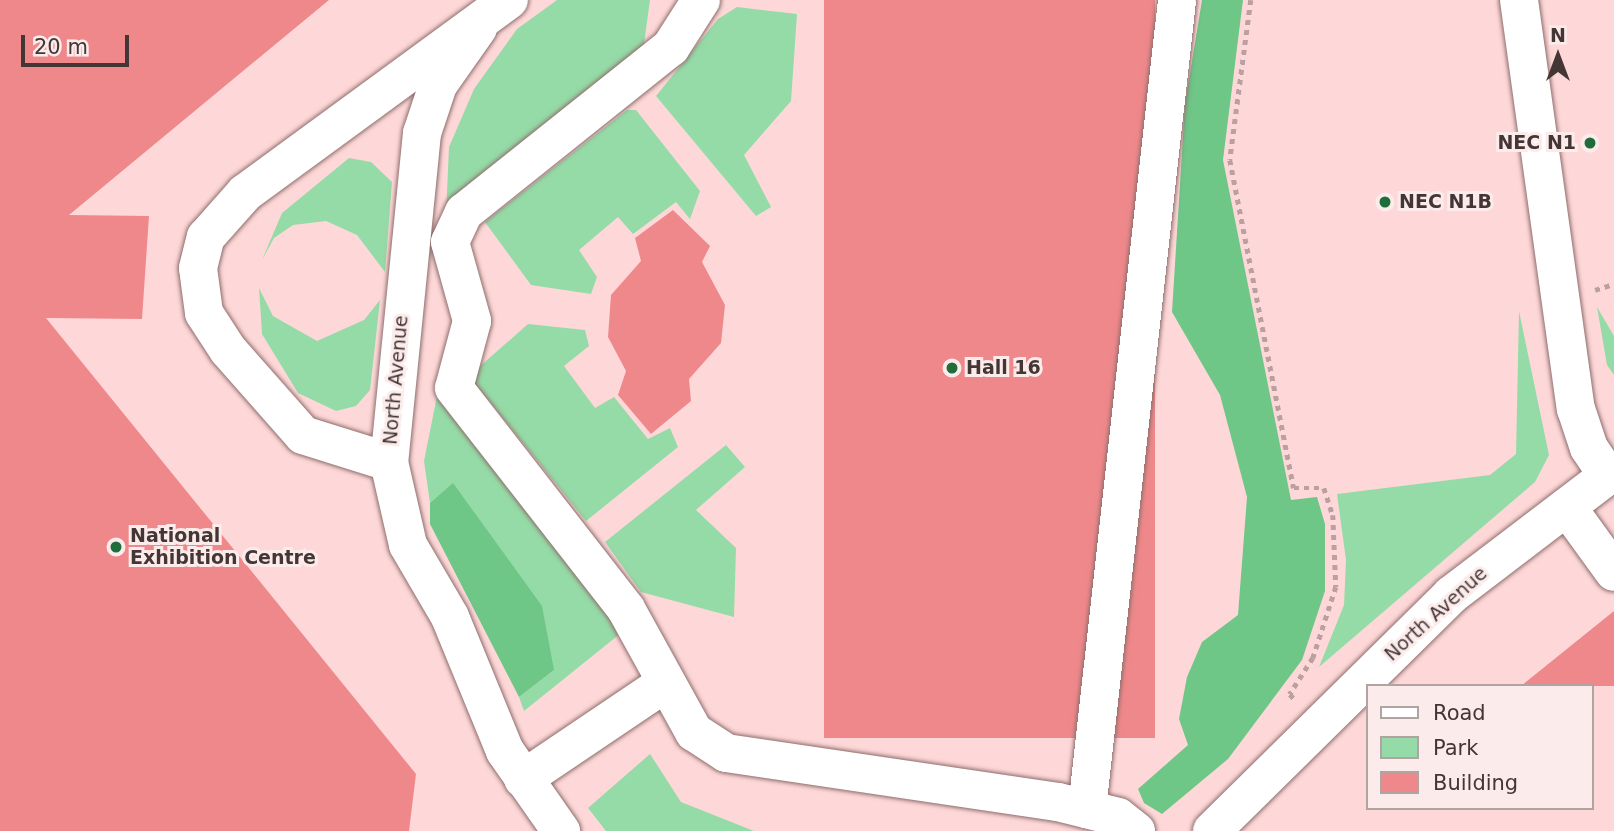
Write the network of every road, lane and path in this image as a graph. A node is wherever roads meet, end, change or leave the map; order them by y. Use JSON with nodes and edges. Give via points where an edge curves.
{"nodes":[{"id":1,"x":509,"y":0,"type":"edge"},
{"id":2,"x":701,"y":0,"type":"edge"},
{"id":3,"x":1177,"y":0,"type":"edge"},
{"id":4,"x":1251,"y":0,"type":"edge"},
{"id":5,"x":1519,"y":0,"type":"edge"},
{"id":6,"x":478,"y":28,"type":"junction"},
{"id":7,"x":404,"y":294,"type":"junction"},
{"id":8,"x":464,"y":298,"type":"junction"},
{"id":9,"x":389,"y":462,"type":"junction"},
{"id":10,"x":1611,"y":473,"type":"edge"},
{"id":11,"x":1567,"y":507,"type":"junction"},
{"id":12,"x":1614,"y":572,"type":"edge"},
{"id":13,"x":664,"y":684,"type":"junction"},
{"id":14,"x":1315,"y":725,"type":"junction"},
{"id":15,"x":523,"y":779,"type":"junction"},
{"id":16,"x":1087,"y":809,"type":"junction"},
{"id":17,"x":561,"y":831,"type":"edge"},
{"id":18,"x":1136,"y":831,"type":"edge"},
{"id":19,"x":1212,"y":831,"type":"edge"}],
"edges":[{"from":1,"to":6,"type":"street"},
{"from":2,"to":8,"type":"street","via":[[671,47],[464,212],[450,242]]},
{"from":3,"to":16,"type":"street"},
{"from":4,"to":14,"type":"path","via":[[1230,160],[1294,488],[1324,488],[1333,515],[1336,587],[1313,658],[1290,694]]},
{"from":5,"to":10,"type":"street","via":[[1576,409],[1589,448]]},
{"from":6,"to":7,"type":"street","name":"North Avenue","via":[[438,85],[422,133]]},
{"from":6,"to":9,"type":"street","via":[[245,193],[206,237],[198,268],[204,313],[303,435]]},
{"from":7,"to":8,"type":"street"},
{"from":7,"to":9,"type":"street","name":"North Avenue"},
{"from":8,"to":13,"type":"street","via":[[472,321],[454,388],[626,609]]},
{"from":9,"to":15,"type":"street","name":"North Avenue","via":[[408,545],[450,617]]},
{"from":10,"to":11,"type":"street","name":"North Avenue"},
{"from":11,"to":12,"type":"street"},
{"from":11,"to":14,"type":"street","name":"North Avenue","via":[[1451,596]]},
{"from":13,"to":15,"type":"street"},
{"from":13,"to":16,"type":"street","via":[[694,732],[726,753]]},
{"from":14,"to":19,"type":"street","name":"North Avenue"},
{"from":15,"to":17,"type":"street","name":"North Avenue"},
{"from":16,"to":18,"type":"street","via":[[1118,817]]}]}
